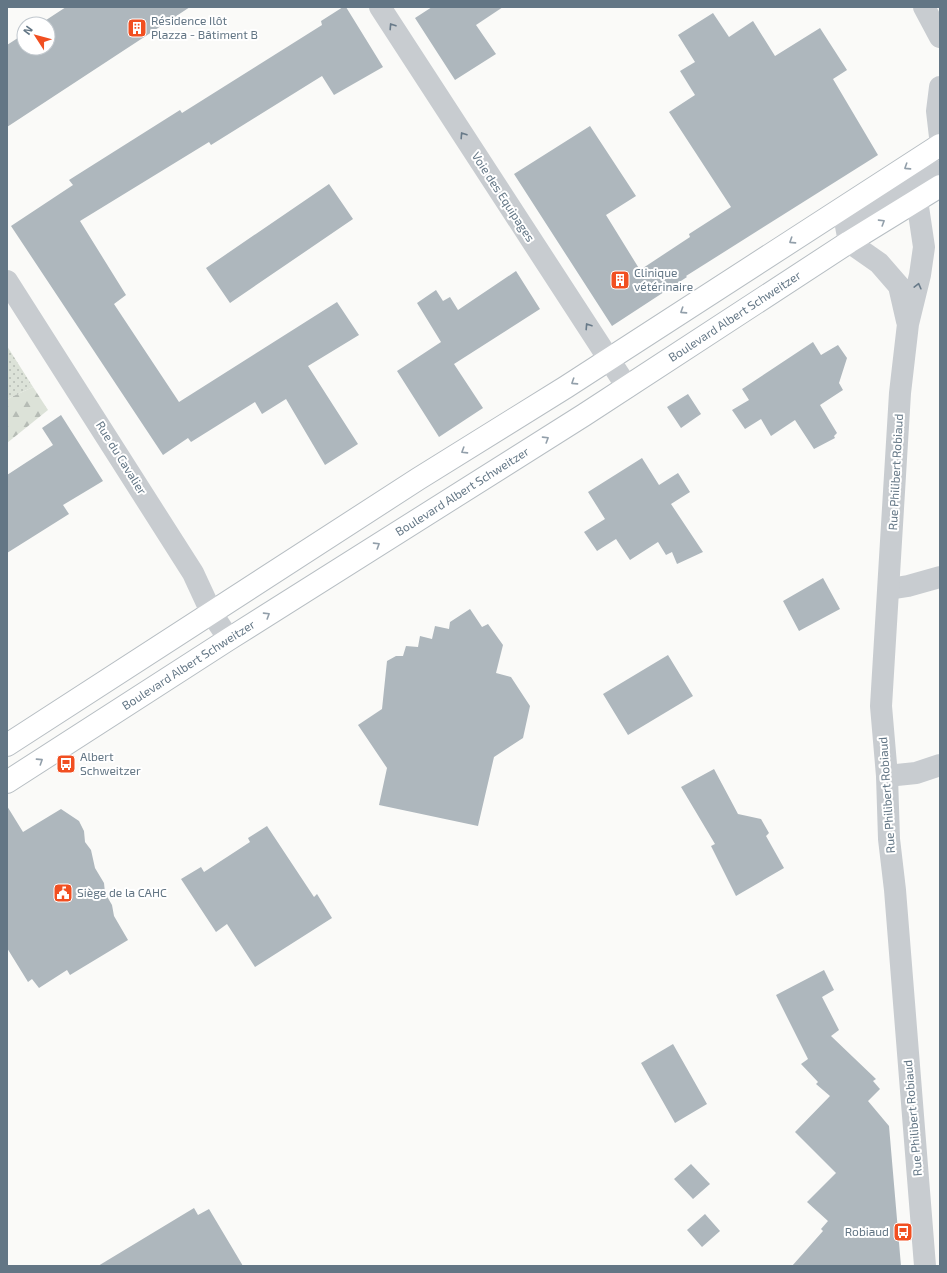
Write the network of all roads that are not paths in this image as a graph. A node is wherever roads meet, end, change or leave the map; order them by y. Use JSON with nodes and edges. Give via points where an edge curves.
{"nodes":[{"id":1,"x":380,"y":7,"type":"edge"},
{"id":2,"x":924,"y":7,"type":"edge"},
{"id":3,"x":940,"y":37,"type":"edge"},
{"id":4,"x":940,"y":87,"type":"edge"},
{"id":5,"x":940,"y":137,"type":"edge"},
{"id":6,"x":940,"y":146,"type":"edge"},
{"id":7,"x":940,"y":166,"type":"edge"},
{"id":8,"x":940,"y":171,"type":"edge"},
{"id":9,"x":940,"y":186,"type":"edge"},
{"id":10,"x":908,"y":196,"type":"junction"},
{"id":11,"x":825,"y":220,"type":"junction"},
{"id":12,"x":848,"y":234,"type":"junction"},
{"id":13,"x":7,"y":281,"type":"edge"},
{"id":14,"x":908,"y":324,"type":"junction"},
{"id":15,"x":609,"y":359,"type":"junction"},
{"id":16,"x":627,"y":387,"type":"junction"},
{"id":17,"x":940,"y":577,"type":"edge"},
{"id":18,"x":888,"y":589,"type":"junction"},
{"id":19,"x":212,"y":614,"type":"junction"},
{"id":20,"x":229,"y":639,"type":"junction"},
{"id":21,"x":7,"y":745,"type":"edge"},
{"id":22,"x":940,"y":765,"type":"edge"},
{"id":23,"x":887,"y":776,"type":"junction"},
{"id":24,"x":7,"y":782,"type":"edge"},
{"id":25,"x":925,"y":1266,"type":"edge"}],
"edges":[{"from":15,"to":1,"type":"street","name":"Voie des Equipages","one_way":true},
{"from":2,"to":3,"type":"street"},
{"from":4,"to":5,"type":"street","via":[[937,111]]},
{"from":6,"to":11,"type":"main road","one_way":true},
{"from":7,"to":10,"type":"street"},
{"from":8,"to":10,"type":"street","via":[[918,185]]},
{"from":9,"to":10,"type":"main road","name":"Boulevard Albert Schweitzer"},
{"from":10,"to":12,"type":"main road","name":"Boulevard Albert Schweitzer"},
{"from":14,"to":10,"type":"street","name":"Rue Philibert Robiaud","one_way":true,"via":[[924,247]]},
{"from":11,"to":12,"type":"street"},
{"from":11,"to":15,"type":"main road","one_way":true},
{"from":12,"to":14,"type":"street","name":"Rue Philibert Robiaud","via":[[899,286]]},
{"from":12,"to":16,"type":"main road","name":"Boulevard Albert Schweitzer"},
{"from":13,"to":19,"type":"street","name":"Rue du Cavalier","via":[[189,566]]},
{"from":14,"to":18,"type":"street","name":"Rue Philibert Robiaud","via":[[900,393]]},
{"from":15,"to":16,"type":"street","name":"Voie des Equipages"},
{"from":15,"to":19,"type":"main road","one_way":true,"via":[[418,479]]},
{"from":20,"to":16,"type":"main road","name":"Boulevard Albert Schweitzer","one_way":true},
{"from":17,"to":18,"type":"street"},
{"from":18,"to":23,"type":"street","name":"Rue Philibert Robiaud","via":[[881,706]]},
{"from":19,"to":20,"type":"street","name":"Rue du Cavalier"},
{"from":19,"to":21,"type":"main road"},
{"from":24,"to":20,"type":"main road","name":"Boulevard Albert Schweitzer","one_way":true},
{"from":22,"to":23,"type":"street","via":[[916,773]]},
{"from":23,"to":25,"type":"street","name":"Rue Philibert Robiaud","via":[[889,839],[896,898]]}]}
